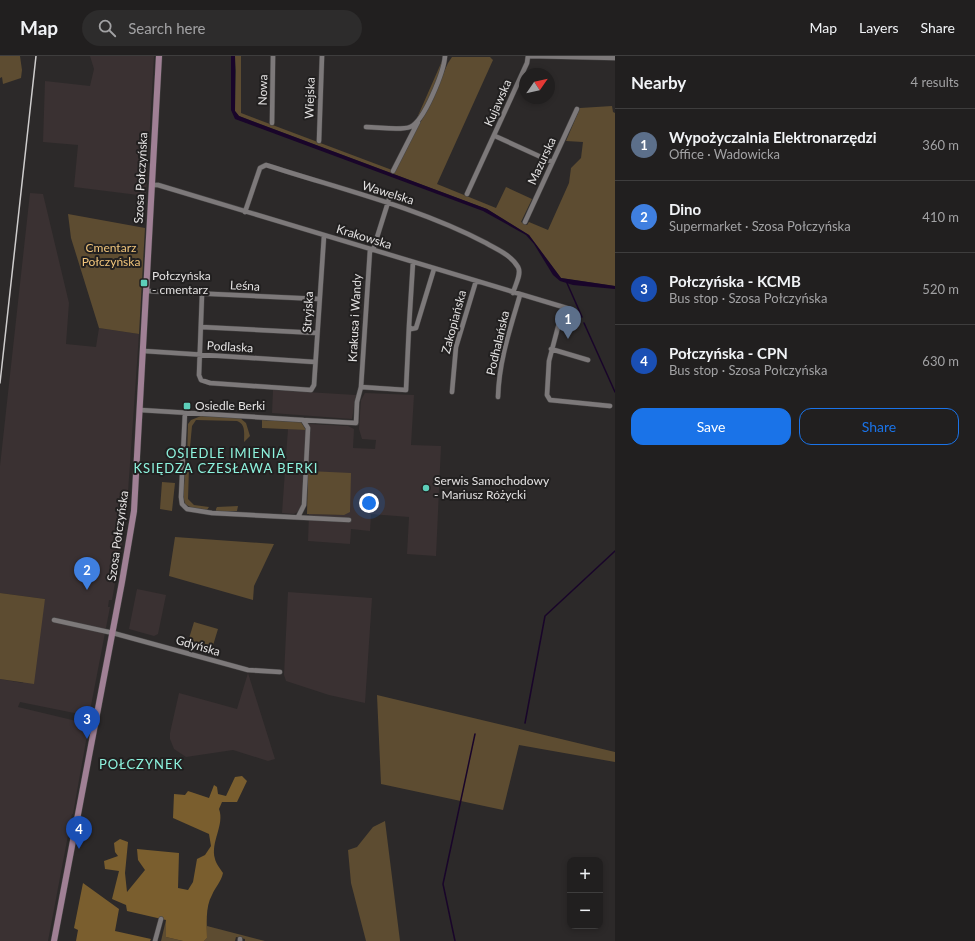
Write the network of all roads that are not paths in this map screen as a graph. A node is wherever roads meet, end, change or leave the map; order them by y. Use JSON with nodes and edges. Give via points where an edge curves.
{"nodes":[{"id":1,"x":159,"y":56,"type":"edge"},
{"id":2,"x":273,"y":56,"type":"edge"},
{"id":3,"x":322,"y":56,"type":"edge"},
{"id":4,"x":446,"y":56,"type":"edge"},
{"id":5,"x":528,"y":56,"type":"edge"},
{"id":6,"x":615,"y":58,"type":"edge"},
{"id":7,"x":577,"y":109,"type":"dead end"},
{"id":8,"x":420,"y":119,"type":"junction"},
{"id":9,"x":272,"y":124,"type":"dead end"},
{"id":10,"x":366,"y":126,"type":"dead end"},
{"id":11,"x":494,"y":136,"type":"junction"},
{"id":12,"x":319,"y":141,"type":"dead end"},
{"id":13,"x":552,"y":162,"type":"junction"},
{"id":14,"x":393,"y":171,"type":"dead end"},
{"id":15,"x":152,"y":185,"type":"junction"},
{"id":16,"x":467,"y":194,"type":"dead end"},
{"id":17,"x":390,"y":196,"type":"dead end"},
{"id":18,"x":388,"y":203,"type":"junction"},
{"id":19,"x":245,"y":212,"type":"junction"},
{"id":20,"x":525,"y":222,"type":"dead end"},
{"id":21,"x":324,"y":236,"type":"junction"},
{"id":22,"x":372,"y":250,"type":"junction"},
{"id":23,"x":413,"y":262,"type":"junction"},
{"id":24,"x":434,"y":269,"type":"junction"},
{"id":25,"x":476,"y":282,"type":"junction"},
{"id":26,"x":147,"y":291,"type":"junction"},
{"id":27,"x":513,"y":293,"type":"junction"},
{"id":28,"x":202,"y":294,"type":"junction"},
{"id":29,"x":520,"y":295,"type":"junction"},
{"id":30,"x":319,"y":300,"type":"junction"},
{"id":31,"x":563,"y":308,"type":"junction"},
{"id":32,"x":570,"y":309,"type":"dead end"},
{"id":33,"x":409,"y":326,"type":"junction"},
{"id":34,"x":201,"y":327,"type":"junction"},
{"id":35,"x":317,"y":333,"type":"junction"},
{"id":36,"x":551,"y":349,"type":"junction"},
{"id":37,"x":144,"y":351,"type":"junction"},
{"id":38,"x":199,"y":355,"type":"junction"},
{"id":39,"x":588,"y":360,"type":"dead end"},
{"id":40,"x":315,"y":362,"type":"junction"},
{"id":41,"x":361,"y":387,"type":"junction"},
{"id":42,"x":452,"y":392,"type":"dead end"},
{"id":43,"x":498,"y":397,"type":"dead end"},
{"id":44,"x":610,"y":406,"type":"dead end"},
{"id":45,"x":140,"y":410,"type":"junction"},
{"id":46,"x":185,"y":412,"type":"junction"},
{"id":47,"x":300,"y":419,"type":"junction"},
{"id":48,"x":298,"y":517,"type":"junction"},
{"id":49,"x":349,"y":520,"type":"dead end"},
{"id":50,"x":54,"y":620,"type":"dead end"},
{"id":51,"x":113,"y":632,"type":"junction"},
{"id":52,"x":280,"y":672,"type":"dead end"},
{"id":53,"x":161,"y":919,"type":"dead end"},
{"id":54,"x":54,"y":941,"type":"edge"},
{"id":55,"x":155,"y":941,"type":"edge"}],
"edges":[{"from":1,"to":15,"type":"main road","name":"Szosa Połczyńska"},
{"from":2,"to":9,"type":"street","name":"Nowa"},
{"from":3,"to":12,"type":"street","name":"Wiejska"},
{"from":4,"to":8,"type":"street","via":[[445,66]]},
{"from":5,"to":6,"type":"street"},
{"from":5,"to":11,"type":"street","name":"Kujawska"},
{"from":7,"to":13,"type":"street","name":"Mazurska"},
{"from":8,"to":10,"type":"street","via":[[411,127],[405,128]]},
{"from":8,"to":14,"type":"street"},
{"from":11,"to":13,"type":"street","name":"Kujawska"},
{"from":11,"to":16,"type":"street","name":"Kujawska"},
{"from":13,"to":20,"type":"street","name":"Mazurska"},
{"from":15,"to":19,"type":"street","name":"Krakowska"},
{"from":15,"to":26,"type":"main road","name":"Szosa Połczyńska"},
{"from":17,"to":18,"type":"street","name":"Krakusa i Wandy"},
{"from":18,"to":19,"type":"street","name":"Wawelska","via":[[266,166],[260,168]]},
{"from":18,"to":22,"type":"street","name":"Krakusa i Wandy"},
{"from":18,"to":27,"type":"street","name":"Wawelska","via":[[420,213],[471,235],[506,254],[519,270]]},
{"from":19,"to":21,"type":"street","name":"Krakowska"},
{"from":21,"to":22,"type":"street","name":"Krakowska"},
{"from":21,"to":30,"type":"street","name":"Stryjska"},
{"from":22,"to":23,"type":"street","name":"Krakowska"},
{"from":22,"to":41,"type":"street","name":"Krakusa i Wandy"},
{"from":23,"to":24,"type":"street","name":"Krakowska"},
{"from":23,"to":33,"type":"street"},
{"from":24,"to":25,"type":"street","name":"Krakowska"},
{"from":24,"to":33,"type":"street","via":[[416,328],[411,329]]},
{"from":25,"to":27,"type":"street","name":"Krakowska"},
{"from":25,"to":42,"type":"street","name":"Zakopiańska","via":[[456,347]]},
{"from":26,"to":28,"type":"street","name":"Leśna"},
{"from":26,"to":37,"type":"main road","name":"Szosa Połczyńska"},
{"from":27,"to":29,"type":"street","name":"Krakowska"},
{"from":28,"to":30,"type":"street","name":"Leśna"},
{"from":28,"to":34,"type":"street"},
{"from":29,"to":31,"type":"street","name":"Krakowska"},
{"from":29,"to":43,"type":"street","name":"Podhalańska","via":[[499,370]]},
{"from":30,"to":35,"type":"street","name":"Stryjska"},
{"from":31,"to":32,"type":"street","name":"Krakowska"},
{"from":31,"to":36,"type":"street"},
{"from":33,"to":41,"type":"street","via":[[406,390]]},
{"from":34,"to":35,"type":"street"},
{"from":34,"to":38,"type":"street"},
{"from":35,"to":40,"type":"street","name":"Stryjska"},
{"from":36,"to":39,"type":"street"},
{"from":36,"to":44,"type":"street","via":[[547,378],[547,395],[550,400]]},
{"from":37,"to":38,"type":"street","name":"Podlaska"},
{"from":37,"to":45,"type":"main road","name":"Szosa Połczyńska"},
{"from":38,"to":40,"type":"street","name":"Podlaska"},
{"from":38,"to":40,"type":"street","name":"Stryjska","via":[[199,376],[206,383],[311,390],[314,385]]},
{"from":41,"to":47,"type":"street","name":"Krakusa i Wandy","via":[[357,398],[356,423]]},
{"from":45,"to":46,"type":"street"},
{"from":45,"to":51,"type":"main road","name":"Szosa Połczyńska","via":[[134,511]]},
{"from":46,"to":47,"type":"street"},
{"from":46,"to":48,"type":"street","via":[[181,498],[186,508],[200,512]]},
{"from":47,"to":48,"type":"street","via":[[308,428],[304,505]]},
{"from":48,"to":49,"type":"street"},
{"from":50,"to":51,"type":"street","name":"Gdyńska"},
{"from":51,"to":52,"type":"street","name":"Gdyńska","via":[[248,670]]},
{"from":51,"to":54,"type":"main road","name":"Szosa Połczyńska"},
{"from":53,"to":55,"type":"street"}]}
